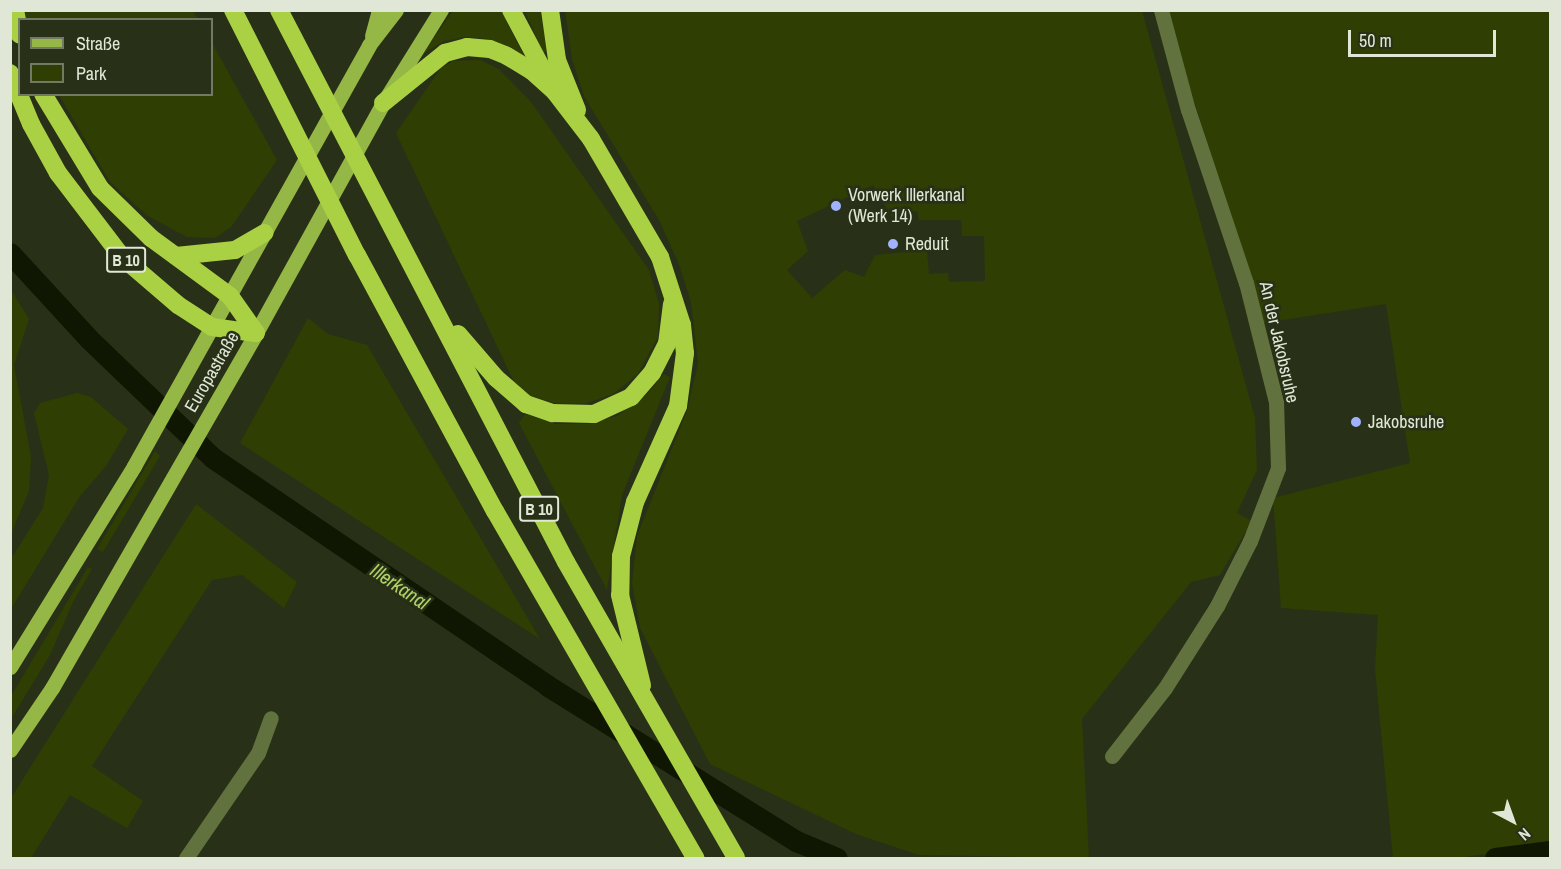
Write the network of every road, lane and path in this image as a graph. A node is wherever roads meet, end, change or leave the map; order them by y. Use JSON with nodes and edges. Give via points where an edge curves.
{"nodes":[{"id":1,"x":15,"y":10,"type":"edge"},
{"id":2,"x":233,"y":10,"type":"edge"},
{"id":3,"x":279,"y":10,"type":"edge"},
{"id":4,"x":379,"y":10,"type":"edge"},
{"id":5,"x":396,"y":10,"type":"edge"},
{"id":6,"x":441,"y":10,"type":"edge"},
{"id":7,"x":511,"y":10,"type":"edge"},
{"id":8,"x":550,"y":10,"type":"edge"},
{"id":9,"x":1161,"y":10,"type":"edge"},
{"id":10,"x":18,"y":25,"type":"edge"},
{"id":11,"x":369,"y":45,"type":"junction"},
{"id":12,"x":10,"y":73,"type":"edge"},
{"id":13,"x":18,"y":92,"type":"edge"},
{"id":14,"x":555,"y":92,"type":"junction"},
{"id":15,"x":19,"y":96,"type":"edge"},
{"id":16,"x":44,"y":96,"type":"edge"},
{"id":17,"x":383,"y":103,"type":"junction"},
{"id":18,"x":591,"y":139,"type":"junction"},
{"id":19,"x":265,"y":233,"type":"junction"},
{"id":20,"x":176,"y":256,"type":"junction"},
{"id":21,"x":672,"y":294,"type":"junction"},
{"id":22,"x":230,"y":296,"type":"junction"},
{"id":23,"x":435,"y":308,"type":"junction"},
{"id":24,"x":212,"y":327,"type":"junction"},
{"id":25,"x":256,"y":333,"type":"junction"},
{"id":26,"x":10,"y":667,"type":"edge"},
{"id":27,"x":647,"y":708,"type":"junction"},
{"id":28,"x":271,"y":718,"type":"dead end"},
{"id":29,"x":10,"y":750,"type":"edge"},
{"id":30,"x":1112,"y":756,"type":"dead end"},
{"id":31,"x":186,"y":858,"type":"edge"},
{"id":32,"x":695,"y":858,"type":"edge"},
{"id":33,"x":736,"y":858,"type":"edge"}],
"edges":[{"from":1,"to":10,"type":"highway"},
{"from":2,"to":32,"type":"highway","number":"B 10","via":[[357,255],[573,651]]},
{"from":3,"to":23,"type":"highway","number":"B 10"},
{"from":4,"to":11,"type":"main road"},
{"from":5,"to":11,"type":"main road","name":"Europastraße"},
{"from":6,"to":17,"type":"main road","name":"Europastraße"},
{"from":7,"to":14,"type":"highway"},
{"from":8,"to":18,"type":"highway","number":"B 10","via":[[557,60]]},
{"from":9,"to":30,"type":"street","name":"An der Jakobsruhe","via":[[1188,110],[1248,292],[1276,402],[1278,468],[1250,541],[1217,606],[1165,688]]},
{"from":11,"to":19,"type":"main road","name":"Europastraße"},
{"from":12,"to":13,"type":"highway","number":"B 10"},
{"from":14,"to":17,"type":"highway","via":[[507,56],[490,49],[467,47],[445,53],[424,66]]},
{"from":14,"to":18,"type":"highway"},
{"from":15,"to":24,"type":"highway","number":"B 10","via":[[58,173],[122,257],[170,299]]},
{"from":16,"to":20,"type":"highway","number":"B 10","via":[[100,188],[151,238]]},
{"from":17,"to":25,"type":"main road","name":"Europastraße"},
{"from":18,"to":21,"type":"highway","number":"B 10","via":[[660,257]]},
{"from":19,"to":20,"type":"highway","via":[[235,250]]},
{"from":19,"to":22,"type":"main road","name":"Europastraße"},
{"from":20,"to":22,"type":"highway","number":"B 10"},
{"from":21,"to":23,"type":"highway","via":[[667,344],[652,373],[618,406],[580,416],[552,413],[512,394]]},
{"from":21,"to":27,"type":"highway","number":"B 10","via":[[682,325],[684,380],[665,440],[635,502],[619,574],[620,595]]},
{"from":22,"to":24,"type":"main road","name":"Europastraße"},
{"from":22,"to":25,"type":"highway","number":"B 10"},
{"from":23,"to":27,"type":"highway","number":"B 10","via":[[566,562]]},
{"from":24,"to":25,"type":"highway"},
{"from":24,"to":26,"type":"main road","name":"Europastraße","via":[[135,466]]},
{"from":25,"to":29,"type":"main road","name":"Europastraße","via":[[52,688]]},
{"from":27,"to":33,"type":"highway","number":"B 10"},
{"from":28,"to":31,"type":"street","via":[[258,753]]}]}
